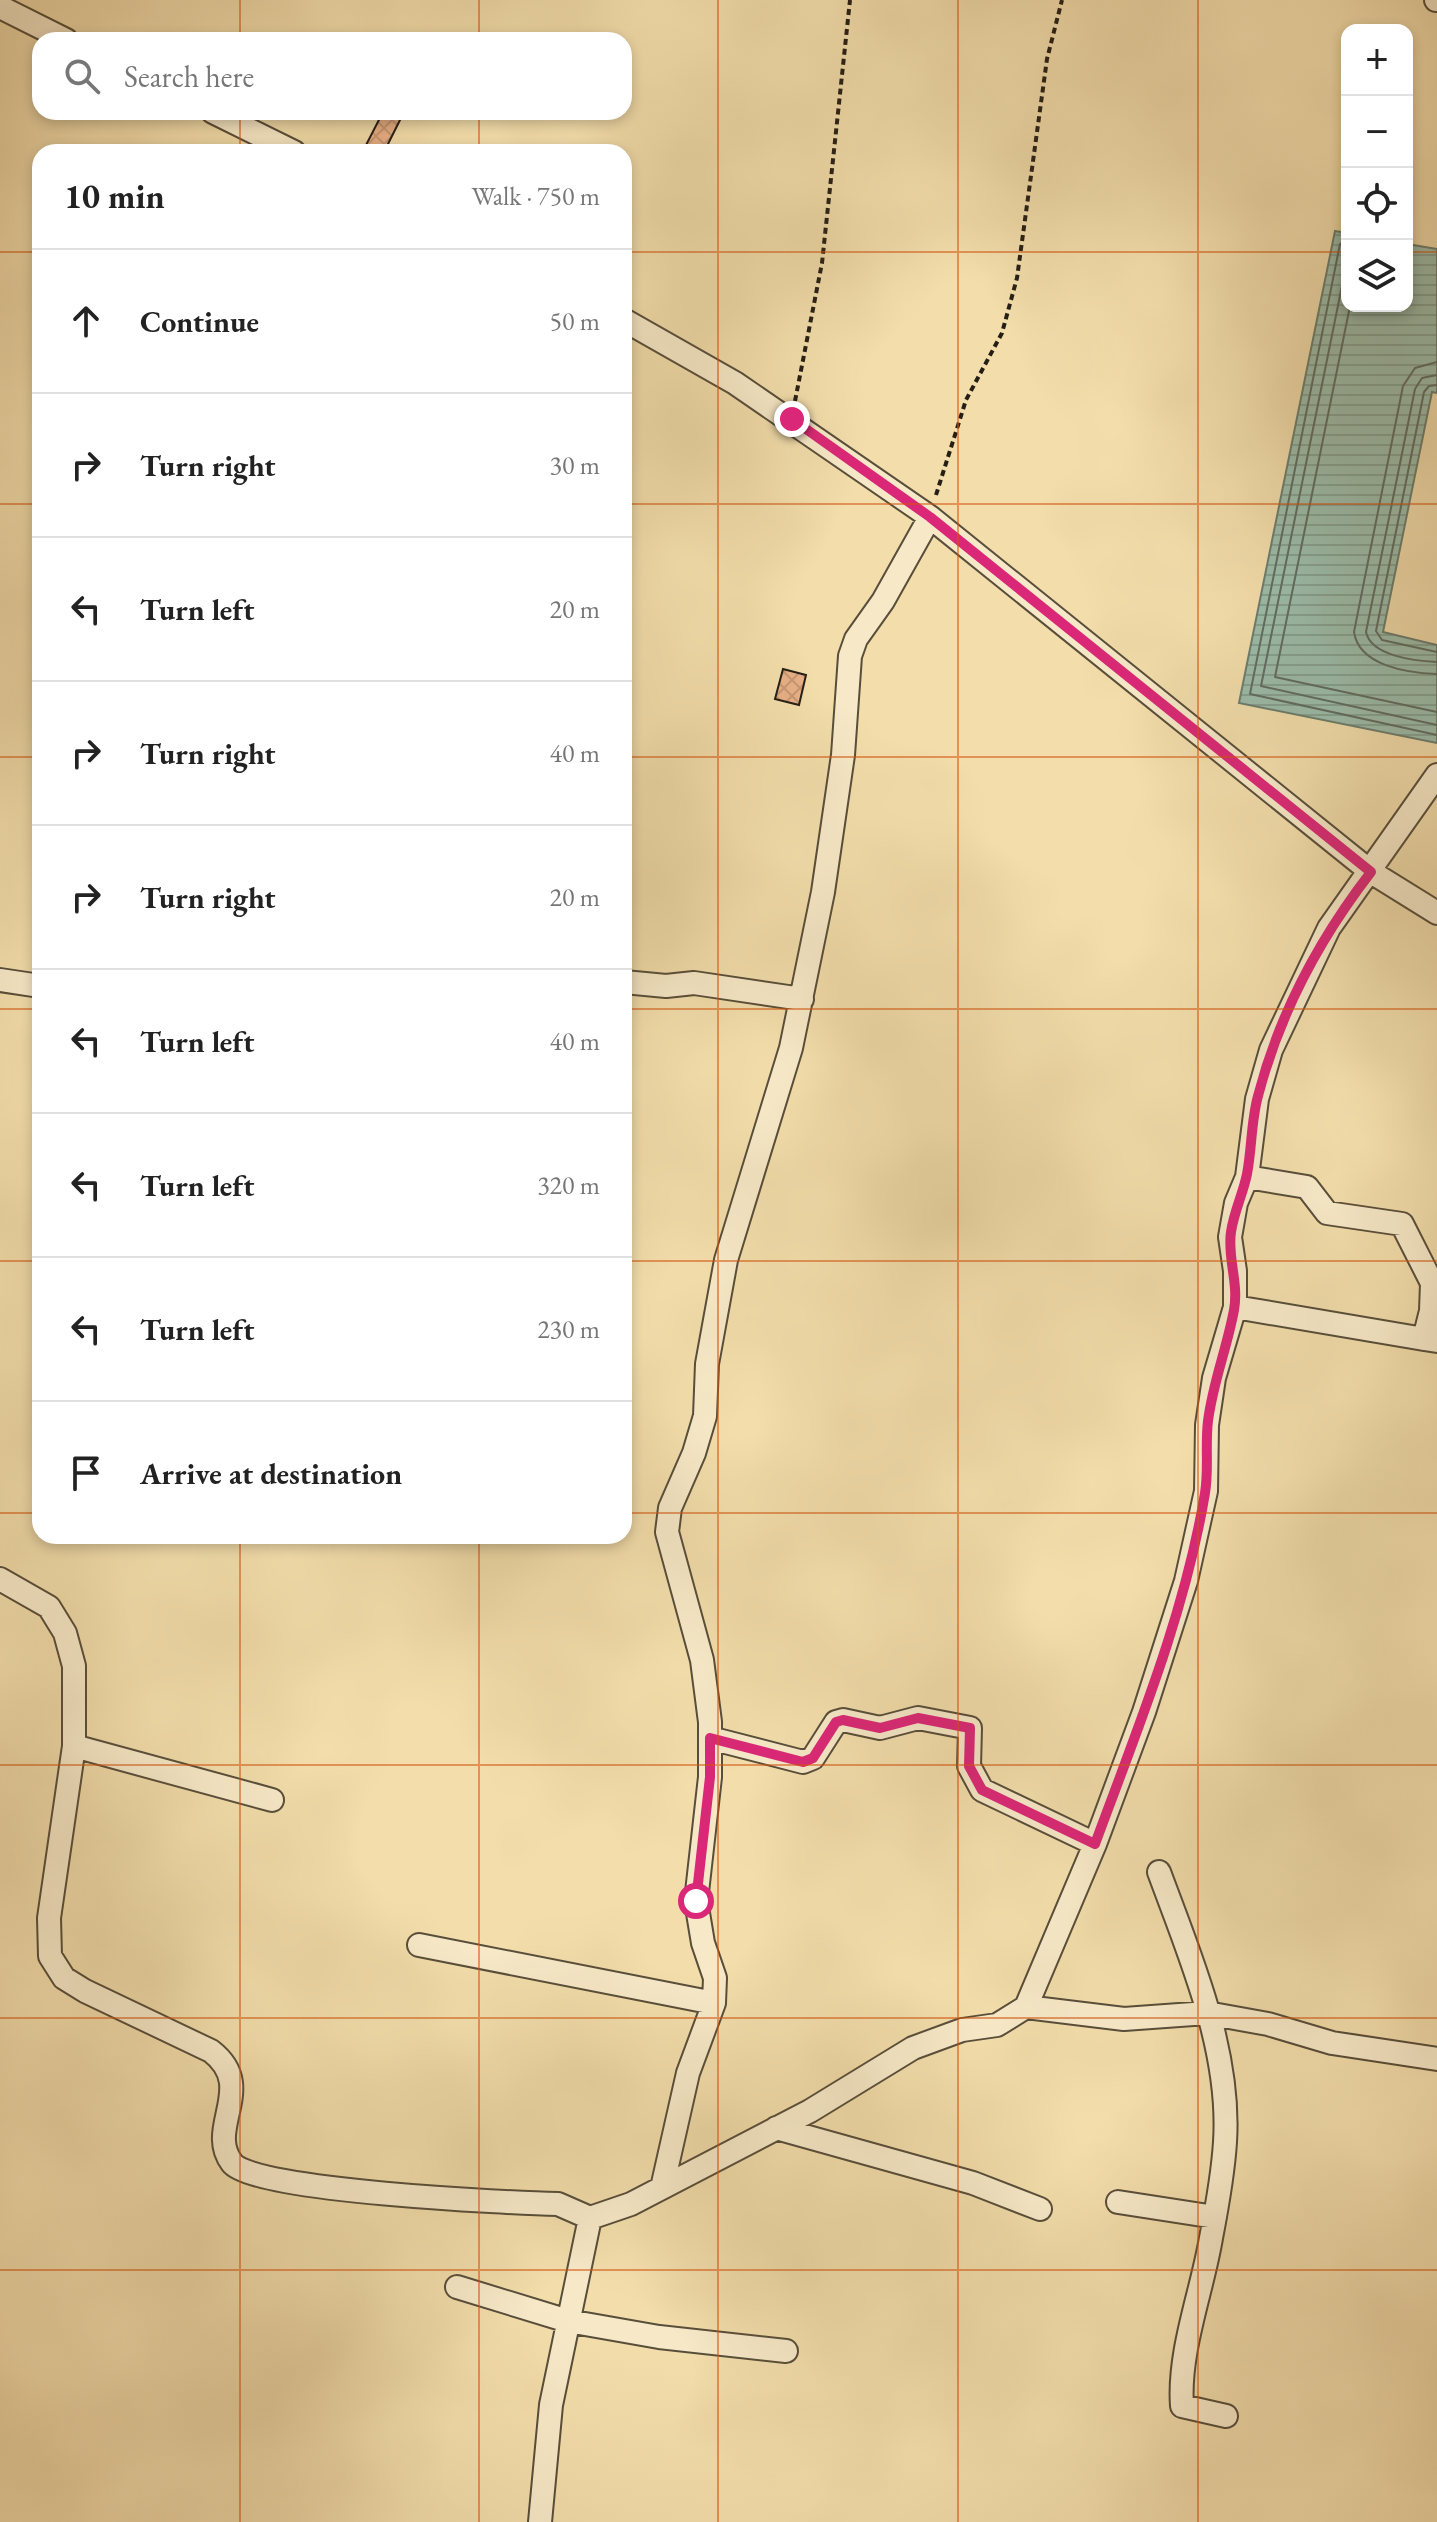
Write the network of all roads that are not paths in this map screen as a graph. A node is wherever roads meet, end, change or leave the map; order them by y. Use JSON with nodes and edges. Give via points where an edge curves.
{"nodes":[{"id":1,"x":0,"y":7,"type":"edge"},
{"id":2,"x":50,"y":32,"type":"edge"},
{"id":3,"x":229,"y":120,"type":"edge"},
{"id":4,"x":278,"y":144,"type":"edge"},
{"id":5,"x":632,"y":325,"type":"edge"},
{"id":6,"x":930,"y":517,"type":"junction"},
{"id":7,"x":1437,"y":775,"type":"edge"},
{"id":8,"x":1371,"y":872,"type":"junction"},
{"id":9,"x":1437,"y":913,"type":"edge"},
{"id":10,"x":0,"y":980,"type":"edge"},
{"id":11,"x":632,"y":983,"type":"edge"},
{"id":12,"x":32,"y":985,"type":"edge"},
{"id":13,"x":802,"y":999,"type":"junction"},
{"id":14,"x":1247,"y":1177,"type":"junction"},
{"id":15,"x":1235,"y":1307,"type":"junction"},
{"id":16,"x":1430,"y":1340,"type":"edge"},
{"id":17,"x":0,"y":1579,"type":"edge"},
{"id":18,"x":710,"y":1738,"type":"junction"},
{"id":19,"x":74,"y":1746,"type":"junction"},
{"id":20,"x":272,"y":1800,"type":"dead end"},
{"id":21,"x":1095,"y":1844,"type":"junction"},
{"id":22,"x":1159,"y":1872,"type":"dead end"},
{"id":23,"x":419,"y":1945,"type":"dead end"},
{"id":24,"x":714,"y":2003,"type":"junction"},
{"id":25,"x":1026,"y":2007,"type":"junction"},
{"id":26,"x":1207,"y":2013,"type":"junction"},
{"id":27,"x":1437,"y":2059,"type":"edge"},
{"id":28,"x":776,"y":2128,"type":"junction"},
{"id":29,"x":662,"y":2188,"type":"junction"},
{"id":30,"x":1118,"y":2202,"type":"dead end"},
{"id":31,"x":1040,"y":2209,"type":"dead end"},
{"id":32,"x":1215,"y":2217,"type":"junction"},
{"id":33,"x":590,"y":2218,"type":"junction"},
{"id":34,"x":457,"y":2287,"type":"dead end"},
{"id":35,"x":568,"y":2321,"type":"junction"},
{"id":36,"x":786,"y":2351,"type":"dead end"},
{"id":37,"x":1226,"y":2416,"type":"dead end"},
{"id":38,"x":540,"y":2522,"type":"edge"}],
"edges":[{"from":1,"to":2,"type":"street"},
{"from":3,"to":4,"type":"street"},
{"from":5,"to":6,"type":"street","via":[[792,419]]},
{"from":6,"to":8,"type":"street"},
{"from":6,"to":13,"type":"street","via":[[850,656],[843,755]]},
{"from":7,"to":8,"type":"street"},
{"from":8,"to":9,"type":"street"},
{"from":8,"to":14,"type":"street","via":[[1329,928],[1271,1050],[1257,1099]]},
{"from":10,"to":12,"type":"street"},
{"from":11,"to":13,"type":"street","via":[[694,983]]},
{"from":13,"to":18,"type":"street","via":[[726,1260],[707,1364],[705,1416],[670,1508],[667,1532],[702,1660]]},
{"from":14,"to":15,"type":"street","via":[[1230,1237]]},
{"from":14,"to":16,"type":"street","via":[[1307,1187],[1327,1213],[1402,1224],[1432,1283]]},
{"from":15,"to":16,"type":"street"},
{"from":15,"to":21,"type":"street","via":[[1214,1378],[1206,1491],[1186,1581]]},
{"from":17,"to":19,"type":"street","via":[[49,1607],[65,1633],[74,1666]]},
{"from":18,"to":21,"type":"street","via":[[803,1762],[813,1758],[836,1722],[843,1720],[880,1728],[918,1718],[970,1728],[969,1766],[982,1790]]},
{"from":18,"to":24,"type":"street","via":[[696,1901],[715,1978]]},
{"from":19,"to":20,"type":"street"},
{"from":19,"to":33,"type":"street","via":[[49,1918],[50,1956],[64,1978],[85,1991],[227,2063],[233,2077],[226,2139],[233,2165],[274,2181],[558,2204]]},
{"from":21,"to":25,"type":"street"},
{"from":22,"to":26,"type":"street"},
{"from":23,"to":24,"type":"street"},
{"from":24,"to":29,"type":"street","via":[[688,2073]]},
{"from":25,"to":26,"type":"street","via":[[1124,2019]]},
{"from":25,"to":28,"type":"street","via":[[997,2025],[962,2030],[913,2048]]},
{"from":26,"to":27,"type":"street","via":[[1332,2043]]},
{"from":26,"to":32,"type":"street","via":[[1226,2140]]},
{"from":28,"to":29,"type":"street"},
{"from":28,"to":31,"type":"street","via":[[973,2183]]},
{"from":29,"to":33,"type":"street"},
{"from":30,"to":32,"type":"street"},
{"from":32,"to":37,"type":"street","via":[[1182,2397],[1187,2409]]},
{"from":33,"to":35,"type":"street"},
{"from":34,"to":35,"type":"street"},
{"from":35,"to":36,"type":"street"},
{"from":35,"to":38,"type":"street","via":[[551,2405]]}]}
